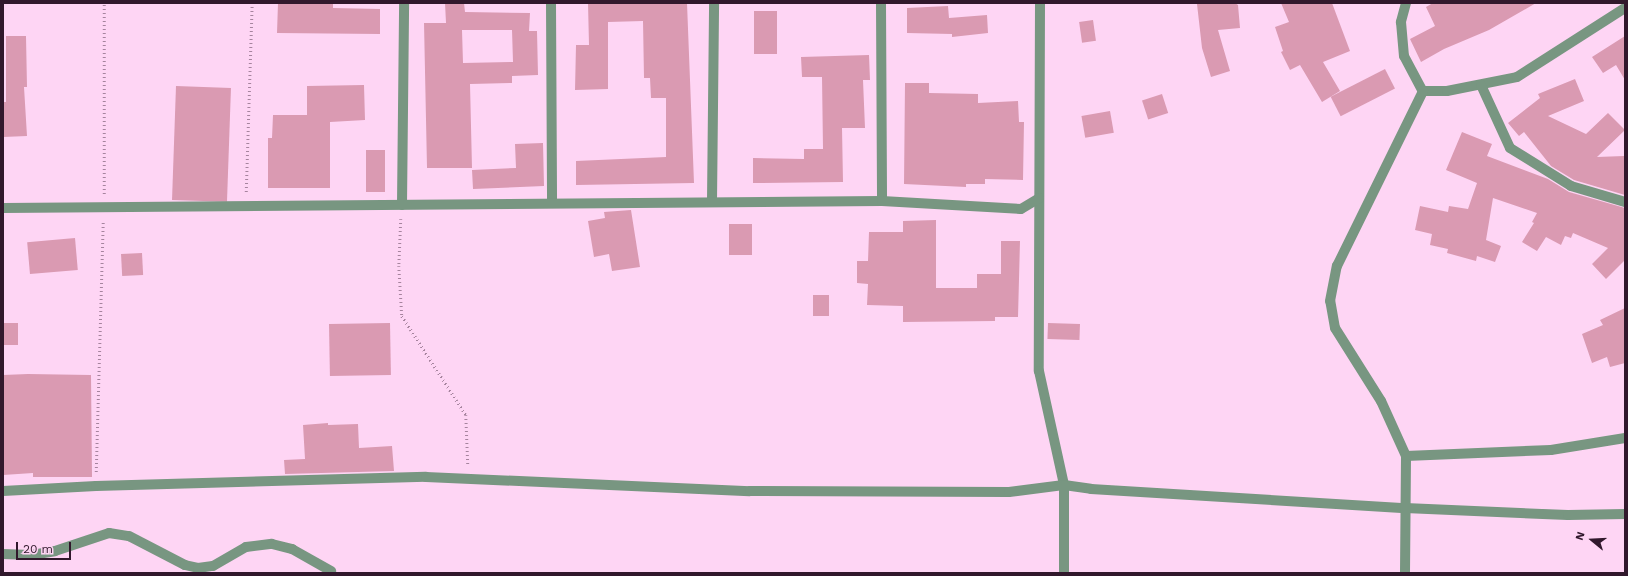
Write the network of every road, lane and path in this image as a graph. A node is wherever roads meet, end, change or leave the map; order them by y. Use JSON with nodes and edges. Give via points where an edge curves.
{"nodes":[{"id":1,"x":104,"y":3,"type":"edge"},
{"id":2,"x":252,"y":3,"type":"edge"},
{"id":3,"x":404,"y":3,"type":"edge"},
{"id":4,"x":551,"y":3,"type":"edge"},
{"id":5,"x":714,"y":3,"type":"edge"},
{"id":6,"x":881,"y":3,"type":"edge"},
{"id":7,"x":1040,"y":3,"type":"edge"},
{"id":8,"x":1406,"y":3,"type":"edge"},
{"id":9,"x":1625,"y":8,"type":"edge"},
{"id":10,"x":1480,"y":85,"type":"junction"},
{"id":11,"x":1423,"y":91,"type":"junction"},
{"id":12,"x":1039,"y":198,"type":"junction"},
{"id":13,"x":882,"y":200,"type":"junction"},
{"id":14,"x":712,"y":202,"type":"junction"},
{"id":15,"x":1625,"y":202,"type":"edge"},
{"id":16,"x":552,"y":203,"type":"junction"},
{"id":17,"x":246,"y":205,"type":"junction"},
{"id":18,"x":402,"y":205,"type":"junction"},
{"id":19,"x":104,"y":207,"type":"junction"},
{"id":20,"x":3,"y":208,"type":"edge"},
{"id":21,"x":1625,"y":438,"type":"edge"},
{"id":22,"x":1406,"y":456,"type":"junction"},
{"id":23,"x":469,"y":479,"type":"junction"},
{"id":24,"x":1064,"y":485,"type":"junction"},
{"id":25,"x":96,"y":486,"type":"junction"},
{"id":26,"x":3,"y":491,"type":"edge"},
{"id":27,"x":1405,"y":508,"type":"junction"},
{"id":28,"x":1625,"y":514,"type":"edge"},
{"id":29,"x":3,"y":554,"type":"edge"},
{"id":30,"x":330,"y":571,"type":"dead end"},
{"id":31,"x":1064,"y":573,"type":"edge"},
{"id":32,"x":1405,"y":573,"type":"edge"}],
"edges":[{"from":1,"to":19,"type":"path"},
{"from":2,"to":17,"type":"path"},
{"from":3,"to":18,"type":"street"},
{"from":4,"to":16,"type":"street"},
{"from":5,"to":14,"type":"street"},
{"from":6,"to":13,"type":"street"},
{"from":7,"to":12,"type":"street"},
{"from":8,"to":11,"type":"street","via":[[1401,22],[1404,56]]},
{"from":9,"to":10,"type":"street","via":[[1516,77]]},
{"from":10,"to":11,"type":"street","via":[[1447,91]]},
{"from":10,"to":15,"type":"street","via":[[1510,148],[1571,186]]},
{"from":11,"to":22,"type":"street","via":[[1337,266],[1330,301],[1335,328],[1381,401]]},
{"from":12,"to":13,"type":"street","via":[[1021,209]]},
{"from":12,"to":24,"type":"street","via":[[1039,371]]},
{"from":13,"to":14,"type":"street"},
{"from":14,"to":16,"type":"street"},
{"from":16,"to":18,"type":"street"},
{"from":17,"to":18,"type":"street"},
{"from":17,"to":19,"type":"street"},
{"from":18,"to":23,"type":"path","via":[[399,266],[402,316],[466,415]]},
{"from":19,"to":20,"type":"street"},
{"from":19,"to":25,"type":"path"},
{"from":21,"to":22,"type":"street","via":[[1551,450]]},
{"from":22,"to":27,"type":"street"},
{"from":23,"to":24,"type":"street","via":[[750,491],[1009,492]]},
{"from":23,"to":25,"type":"street"},
{"from":24,"to":27,"type":"street","via":[[1091,489]]},
{"from":24,"to":31,"type":"street"},
{"from":25,"to":26,"type":"street"},
{"from":27,"to":28,"type":"street","via":[[1568,515]]},
{"from":27,"to":32,"type":"street"},
{"from":29,"to":30,"type":"street","via":[[32,555],[55,552],[109,533],[129,536],[185,565],[198,568],[213,566],[246,547],[272,544],[292,549]]}]}
